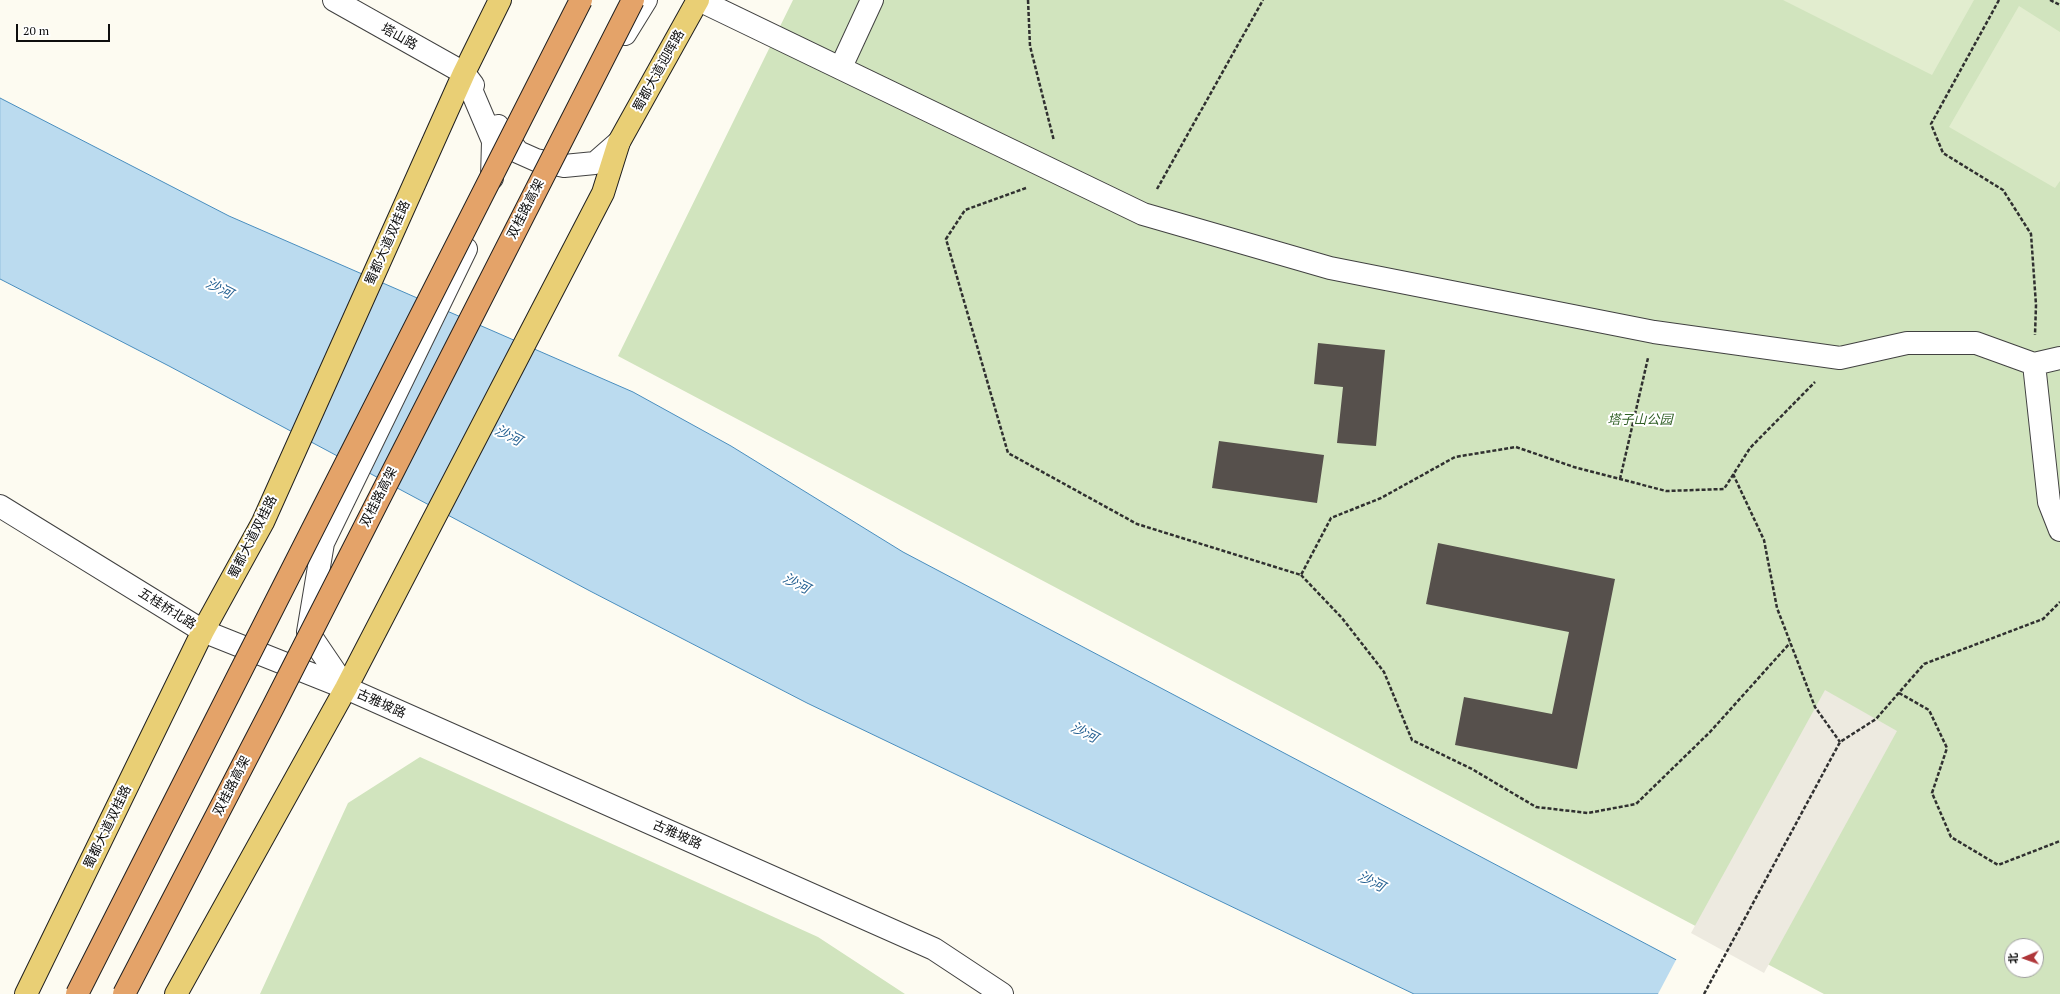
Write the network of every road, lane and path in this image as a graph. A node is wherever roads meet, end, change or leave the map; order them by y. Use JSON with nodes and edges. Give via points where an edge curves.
{"nodes":[{"id":1,"x":334,"y":0,"type":"edge"},
{"id":2,"x":500,"y":0,"type":"edge"},
{"id":3,"x":581,"y":0,"type":"edge"},
{"id":4,"x":633,"y":0,"type":"edge"},
{"id":5,"x":646,"y":0,"type":"edge"},
{"id":6,"x":699,"y":0,"type":"edge"},
{"id":7,"x":872,"y":0,"type":"edge"},
{"id":8,"x":1028,"y":0,"type":"edge"},
{"id":9,"x":1263,"y":0,"type":"edge"},
{"id":10,"x":1999,"y":0,"type":"edge"},
{"id":11,"x":2050,"y":0,"type":"edge"},
{"id":12,"x":2060,"y":5,"type":"edge"},
{"id":13,"x":841,"y":67,"type":"junction"},
{"id":14,"x":464,"y":73,"type":"junction"},
{"id":15,"x":573,"y":116,"type":"junction"},
{"id":16,"x":619,"y":142,"type":"junction"},
{"id":17,"x":1063,"y":175,"type":"junction"},
{"id":18,"x":1143,"y":214,"type":"junction"},
{"id":19,"x":1654,"y":332,"type":"junction"},
{"id":20,"x":1840,"y":358,"type":"junction"},
{"id":21,"x":2060,"y":358,"type":"edge"},
{"id":22,"x":2034,"y":364,"type":"junction"},
{"id":23,"x":1733,"y":474,"type":"junction"},
{"id":24,"x":1620,"y":479,"type":"junction"},
{"id":25,"x":0,"y":506,"type":"edge"},
{"id":26,"x":2060,"y":530,"type":"edge"},
{"id":27,"x":1301,"y":575,"type":"junction"},
{"id":28,"x":2060,"y":602,"type":"edge"},
{"id":29,"x":203,"y":631,"type":"junction"},
{"id":30,"x":1790,"y":643,"type":"junction"},
{"id":31,"x":346,"y":688,"type":"junction"},
{"id":32,"x":1898,"y":693,"type":"junction"},
{"id":33,"x":1840,"y":742,"type":"junction"},
{"id":34,"x":2060,"y":841,"type":"edge"},
{"id":35,"x":26,"y":994,"type":"edge"},
{"id":36,"x":77,"y":994,"type":"edge"},
{"id":37,"x":124,"y":994,"type":"edge"},
{"id":38,"x":176,"y":994,"type":"edge"},
{"id":39,"x":1002,"y":994,"type":"edge"},
{"id":40,"x":1704,"y":994,"type":"edge"}],
"edges":[{"from":1,"to":14,"type":"street","name":"塔山路"},
{"from":2,"to":14,"type":"main road"},
{"from":3,"to":36,"type":"highway","bridge":true},
{"from":4,"to":15,"type":"highway","name":"双桂路高架","bridge":true},
{"from":5,"to":15,"type":"street","bridge":true},
{"from":6,"to":13,"type":"street"},
{"from":6,"to":16,"type":"main road","name":"蜀都大道迎晖路"},
{"from":7,"to":13,"type":"street"},
{"from":8,"to":17,"type":"path","via":[[1030,46]]},
{"from":9,"to":18,"type":"path"},
{"from":10,"to":22,"type":"path","via":[[1931,124],[1942,154],[2003,190],[2031,234],[2036,305]]},
{"from":11,"to":12,"type":"path"},
{"from":13,"to":17,"type":"street"},
{"from":14,"to":16,"type":"street","via":[[502,134],[518,152],[536,160],[564,166],[595,162]]},
{"from":14,"to":29,"type":"main road","name":"蜀都大道双桂路","via":[[263,522]]},
{"from":14,"to":31,"type":"street","bridge":true,"via":[[493,141],[493,169],[485,211],[323,543],[308,632]]},
{"from":15,"to":37,"type":"highway","name":"双桂路高架","bridge":true},
{"from":16,"to":31,"type":"main road","via":[[603,193]]},
{"from":17,"to":18,"type":"street"},
{"from":17,"to":27,"type":"path","via":[[965,210],[946,238],[1008,453],[1137,524]]},
{"from":18,"to":19,"type":"street","via":[[1330,268]]},
{"from":19,"to":20,"type":"street"},
{"from":19,"to":24,"type":"path"},
{"from":20,"to":22,"type":"street","via":[[1907,343],[1976,342]]},
{"from":20,"to":23,"type":"path","via":[[1750,448]]},
{"from":21,"to":22,"type":"street"},
{"from":22,"to":26,"type":"street","via":[[2049,502]]},
{"from":23,"to":24,"type":"path","via":[[1724,489],[1666,491]]},
{"from":23,"to":30,"type":"path","via":[[1764,540],[1777,608]]},
{"from":24,"to":27,"type":"path","via":[[1574,467],[1516,447],[1455,457],[1380,498],[1332,518]]},
{"from":25,"to":29,"type":"street","name":"五桂桥北路"},
{"from":27,"to":30,"type":"path","via":[[1342,618],[1384,672],[1412,740],[1472,770],[1536,807],[1588,812],[1636,804],[1710,732]]},
{"from":28,"to":32,"type":"path","via":[[2043,619],[1924,664]]},
{"from":29,"to":31,"type":"street","name":"五桂桥北路"},
{"from":29,"to":35,"type":"main road","name":"蜀都大道双桂路"},
{"from":30,"to":33,"type":"path","via":[[1815,707]]},
{"from":31,"to":38,"type":"main road"},
{"from":31,"to":39,"type":"street","name":"古雅坡路","via":[[934,950]]},
{"from":32,"to":33,"type":"path","via":[[1876,719]]},
{"from":32,"to":34,"type":"path","via":[[1929,710],[1946,748],[1932,793],[1951,837],[1998,865]]},
{"from":33,"to":40,"type":"path"}]}
